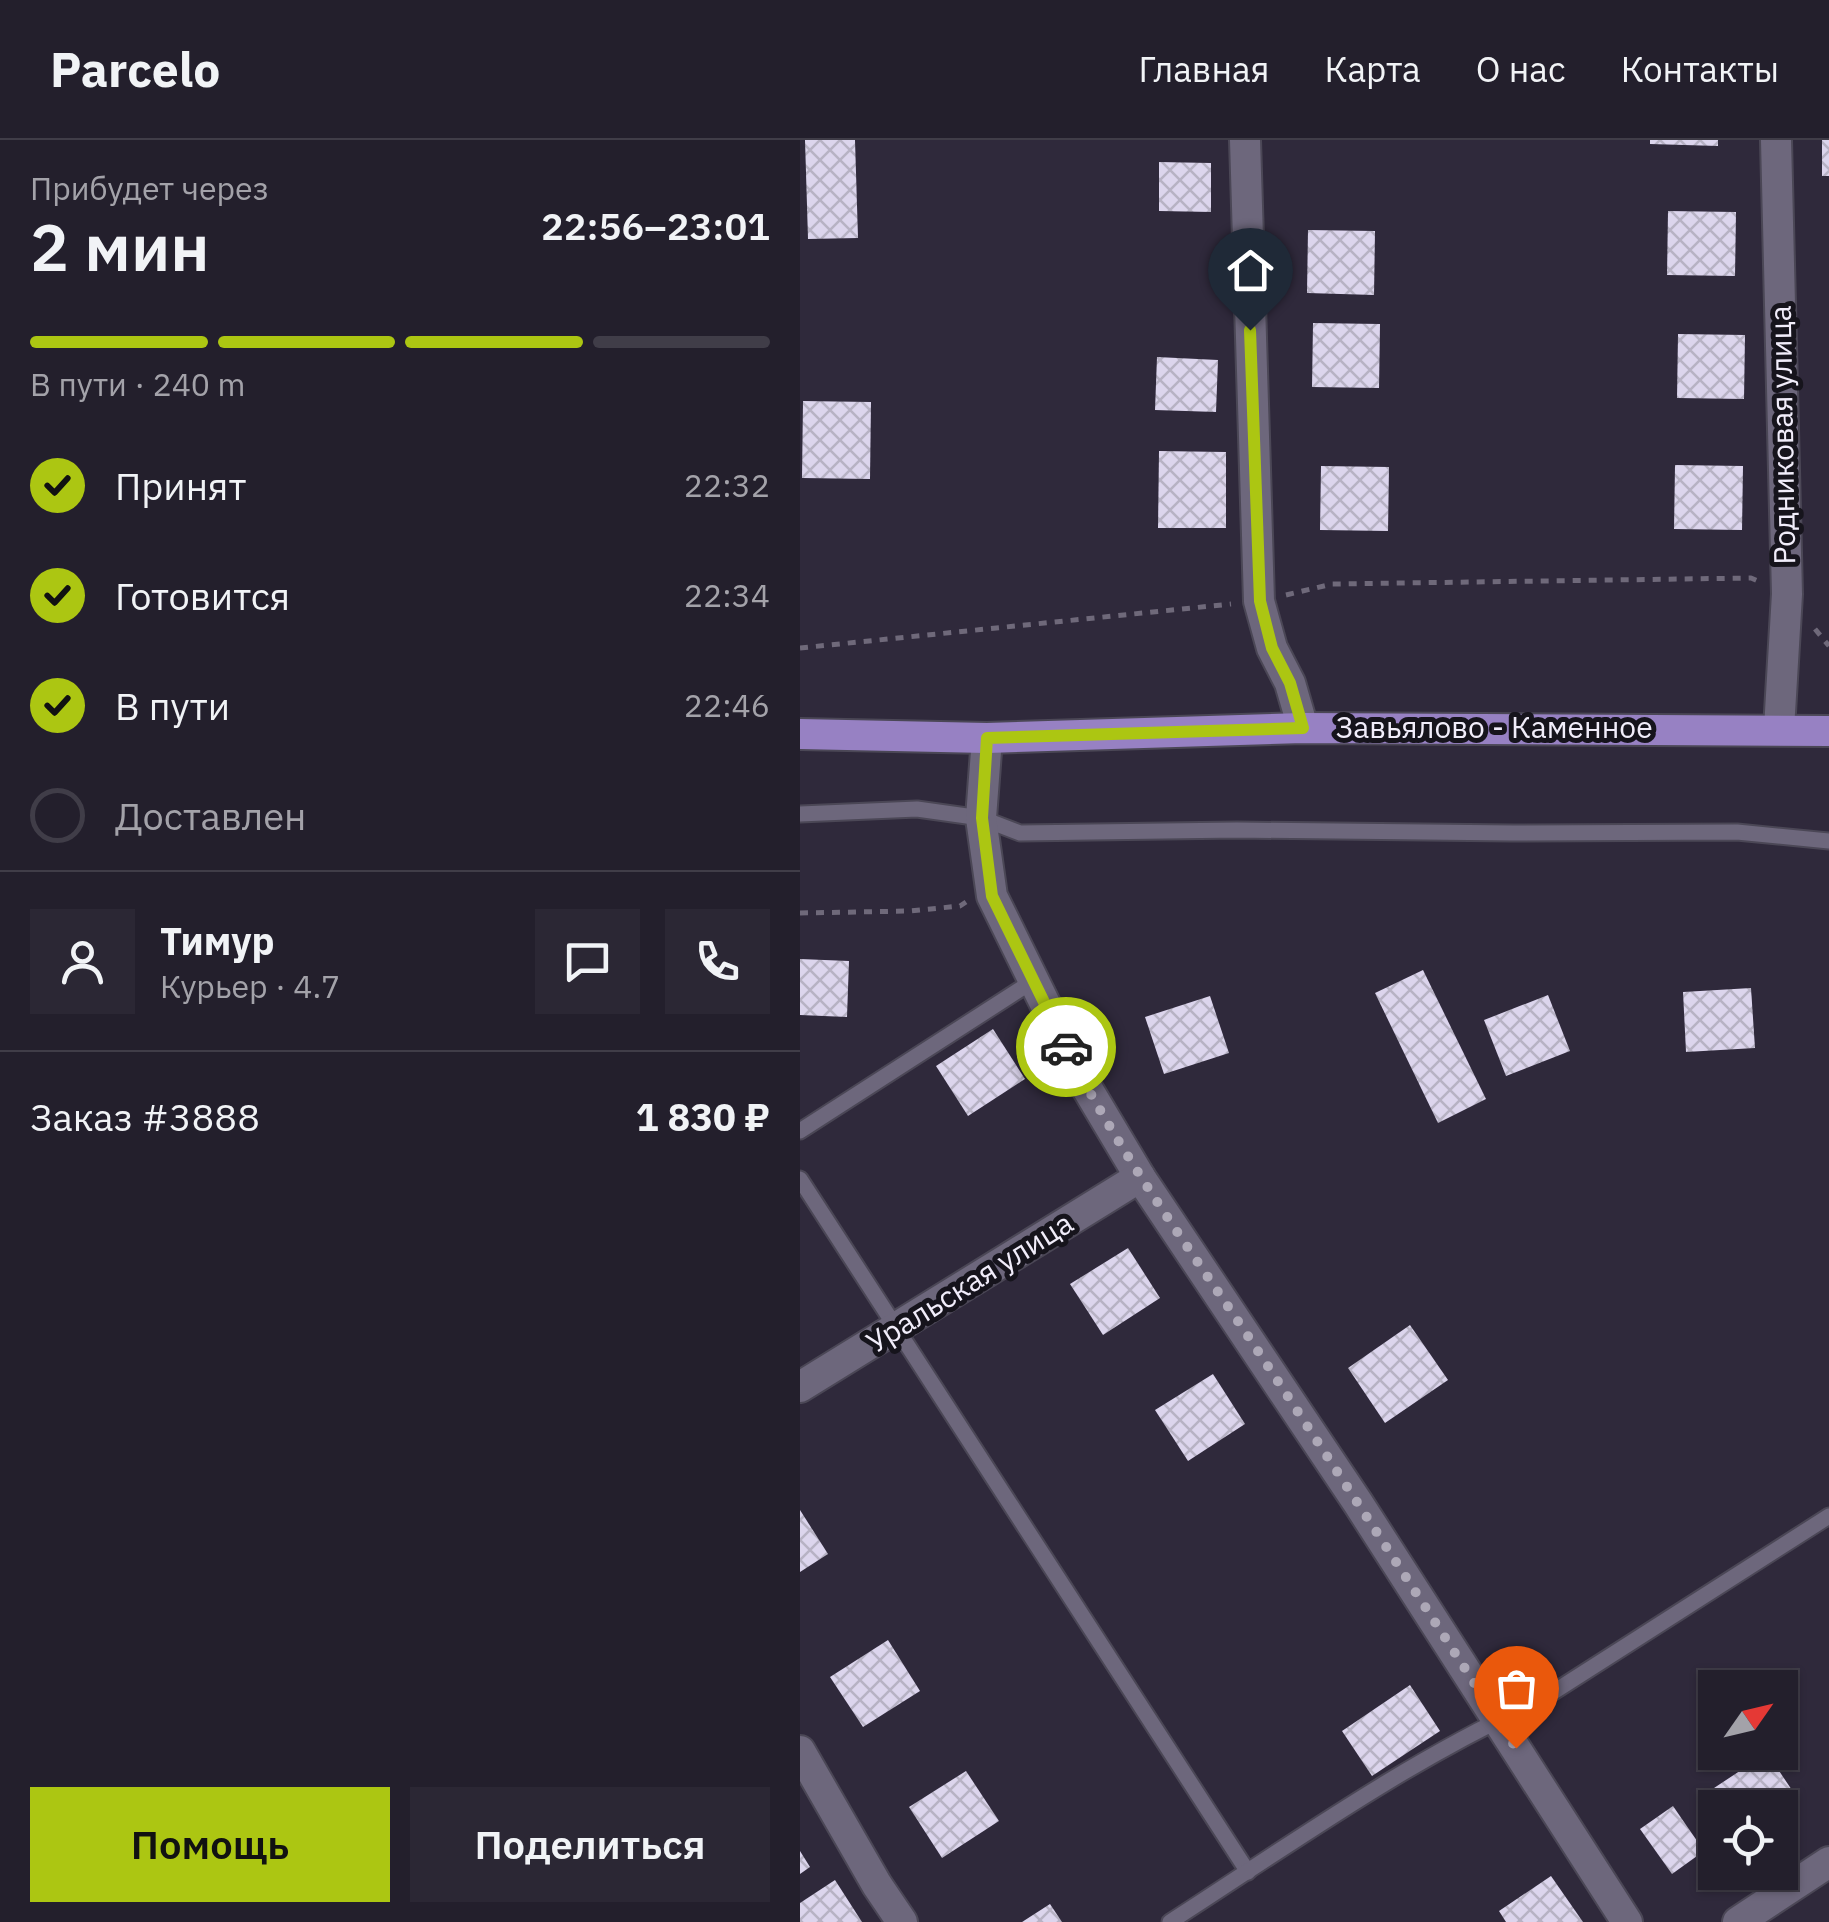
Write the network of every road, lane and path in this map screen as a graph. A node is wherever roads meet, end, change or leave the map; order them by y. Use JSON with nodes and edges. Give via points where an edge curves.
{"nodes":[{"id":1,"x":1245,"y":140,"type":"edge"},
{"id":2,"x":1776,"y":140,"type":"edge"},
{"id":3,"x":1787,"y":594,"type":"junction"},
{"id":4,"x":1260,"y":601,"type":"junction"},
{"id":5,"x":1829,"y":646,"type":"edge"},
{"id":6,"x":800,"y":648,"type":"edge"},
{"id":7,"x":1303,"y":728,"type":"junction"},
{"id":8,"x":1779,"y":729,"type":"junction"},
{"id":9,"x":1829,"y":731,"type":"edge"},
{"id":10,"x":800,"y":734,"type":"edge"},
{"id":11,"x":987,"y":738,"type":"junction"},
{"id":12,"x":800,"y":814,"type":"edge"},
{"id":13,"x":982,"y":818,"type":"junction"},
{"id":14,"x":1829,"y":841,"type":"edge"},
{"id":15,"x":991,"y":886,"type":"junction"},
{"id":16,"x":800,"y":913,"type":"edge"},
{"id":17,"x":1033,"y":981,"type":"junction"},
{"id":18,"x":800,"y":1131,"type":"edge"},
{"id":19,"x":1140,"y":1177,"type":"junction"},
{"id":20,"x":800,"y":1179,"type":"edge"},
{"id":21,"x":896,"y":1329,"type":"junction"},
{"id":22,"x":800,"y":1387,"type":"edge"},
{"id":23,"x":1829,"y":1516,"type":"edge"},
{"id":24,"x":1498,"y":1720,"type":"junction"},
{"id":25,"x":800,"y":1751,"type":"edge"},
{"id":26,"x":1829,"y":1862,"type":"edge"},
{"id":27,"x":1248,"y":1872,"type":"junction"},
{"id":28,"x":902,"y":1922,"type":"edge"},
{"id":29,"x":1170,"y":1922,"type":"edge"},
{"id":30,"x":1627,"y":1922,"type":"edge"},
{"id":31,"x":1738,"y":1922,"type":"edge"}],
"edges":[{"from":1,"to":4,"type":"street"},
{"from":2,"to":3,"type":"street","name":"Родниковая улица"},
{"from":3,"to":4,"type":"path","via":[[1751,578],[1671,579],[1332,584]]},
{"from":3,"to":5,"type":"path"},
{"from":3,"to":8,"type":"street","name":"Родниковая улица"},
{"from":4,"to":6,"type":"path"},
{"from":4,"to":7,"type":"street"},
{"from":7,"to":8,"type":"main road","name":"Завьялово - Каменное"},
{"from":7,"to":11,"type":"main road","name":"Завьялово - Каменное"},
{"from":8,"to":9,"type":"main road","name":"Завьялово - Каменное"},
{"from":10,"to":11,"type":"main road","name":"Завьялово - Каменное"},
{"from":11,"to":13,"type":"street"},
{"from":12,"to":13,"type":"lane","via":[[918,809]]},
{"from":13,"to":14,"type":"lane","via":[[1020,833],[1737,832]]},
{"from":13,"to":15,"type":"street"},
{"from":15,"to":16,"type":"path","via":[[960,906]]},
{"from":15,"to":17,"type":"street"},
{"from":17,"to":18,"type":"lane"},
{"from":17,"to":19,"type":"street"},
{"from":19,"to":21,"type":"street","name":"Уральская улица"},
{"from":19,"to":24,"type":"street"},
{"from":20,"to":21,"type":"lane"},
{"from":21,"to":22,"type":"street","name":"Уральская улица"},
{"from":21,"to":27,"type":"lane"},
{"from":23,"to":24,"type":"lane","via":[[1541,1700]]},
{"from":24,"to":27,"type":"lane"},
{"from":24,"to":30,"type":"street"},
{"from":25,"to":28,"type":"street"},
{"from":26,"to":31,"type":"street"},
{"from":27,"to":29,"type":"lane"}]}
